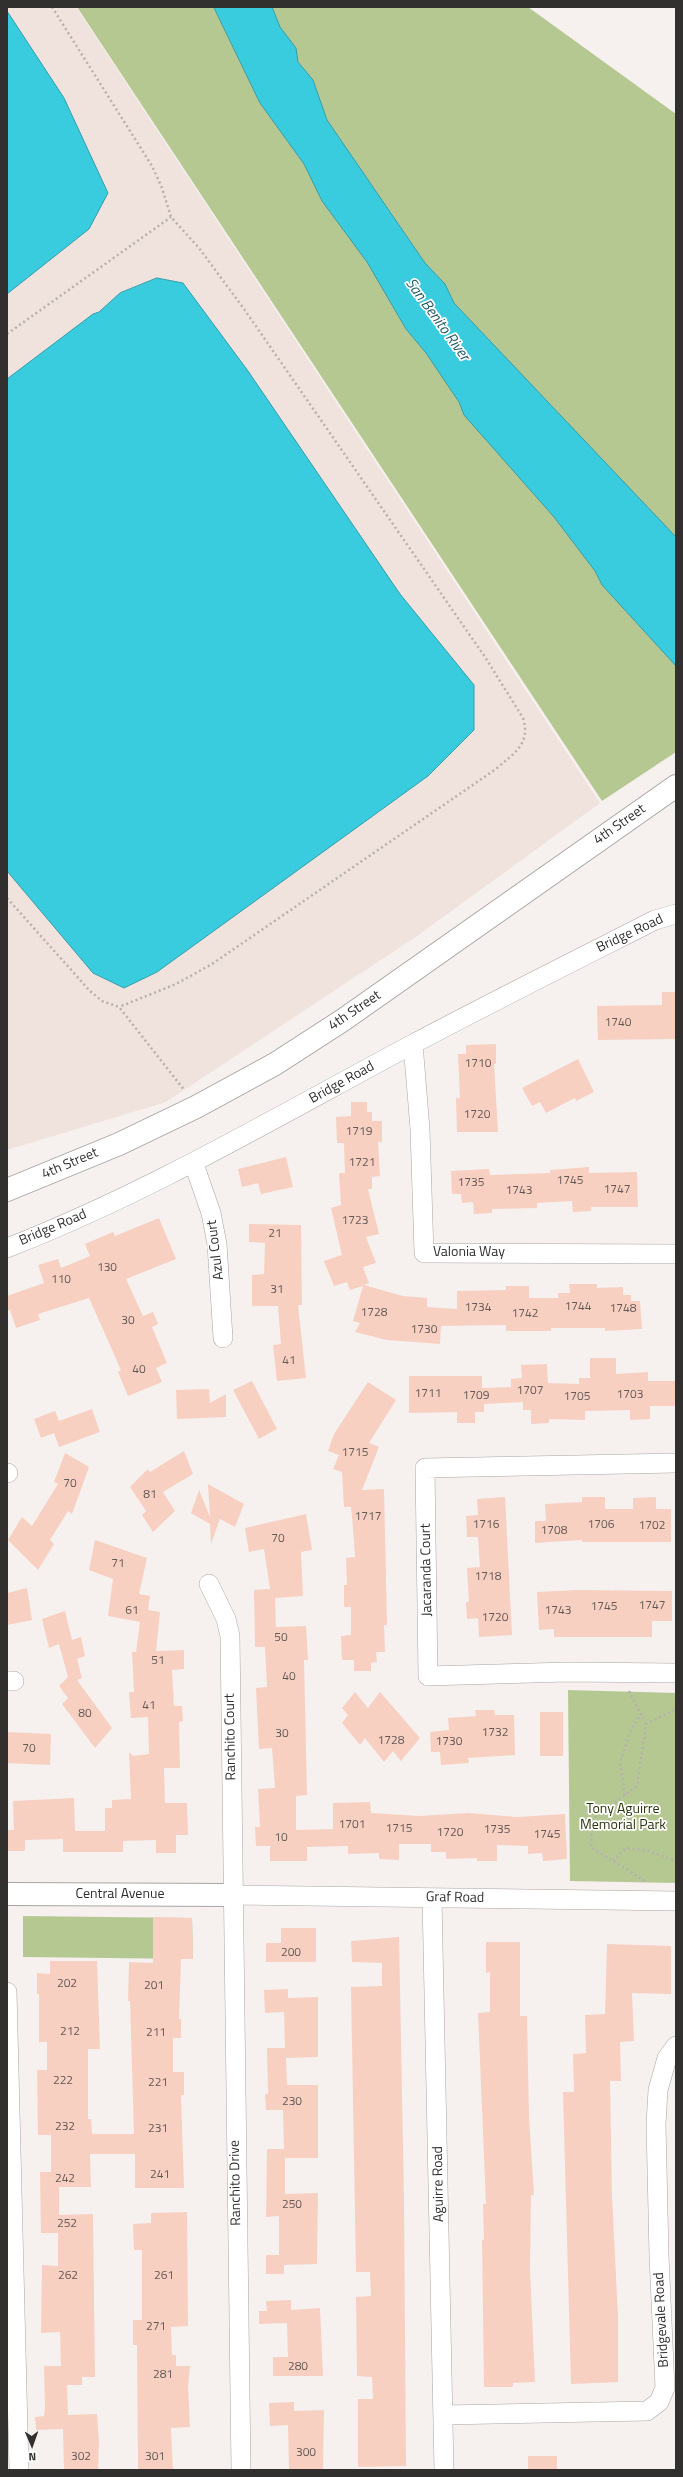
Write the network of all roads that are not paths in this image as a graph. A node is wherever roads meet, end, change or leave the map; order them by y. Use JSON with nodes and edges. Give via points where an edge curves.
{"nodes":[{"id":1,"x":676,"y":786,"type":"edge"},
{"id":2,"x":676,"y":914,"type":"edge"},
{"id":3,"x":413,"y":1044,"type":"junction"},
{"id":4,"x":194,"y":1164,"type":"junction"},
{"id":5,"x":7,"y":1190,"type":"edge"},
{"id":6,"x":7,"y":1248,"type":"edge"},
{"id":7,"x":676,"y":1254,"type":"edge"},
{"id":8,"x":223,"y":1338,"type":"dead end"},
{"id":9,"x":676,"y":1463,"type":"edge"},
{"id":10,"x":209,"y":1584,"type":"dead end"},
{"id":11,"x":676,"y":1673,"type":"edge"},
{"id":12,"x":7,"y":1894,"type":"edge"},
{"id":13,"x":233,"y":1895,"type":"junction"},
{"id":14,"x":432,"y":1898,"type":"junction"},
{"id":15,"x":676,"y":1901,"type":"edge"},
{"id":16,"x":7,"y":1992,"type":"edge"},
{"id":17,"x":676,"y":2046,"type":"edge"},
{"id":18,"x":444,"y":2415,"type":"junction"},
{"id":19,"x":19,"y":2470,"type":"edge"},
{"id":20,"x":241,"y":2470,"type":"edge"},
{"id":21,"x":444,"y":2470,"type":"edge"}],
"edges":[{"from":1,"to":5,"type":"main road","name":"4th Street","via":[[343,1020],[275,1064],[196,1107],[69,1166]]},
{"from":2,"to":3,"type":"street","name":"Bridge Road","via":[[655,920]]},
{"from":3,"to":4,"type":"street","name":"Bridge Road"},
{"from":3,"to":7,"type":"street","name":"Valonia Way","via":[[420,1129],[424,1253]]},
{"from":4,"to":6,"type":"street","name":"Bridge Road","via":[[72,1221]]},
{"from":4,"to":8,"type":"street","name":"Azul Court","via":[[211,1213],[217,1244]]},
{"from":9,"to":11,"type":"street","name":"Jacaranda Court","via":[[425,1468],[428,1676]]},
{"from":10,"to":13,"type":"street","name":"Ranchito Court","via":[[226,1619],[230,1636]]},
{"from":12,"to":13,"type":"main road","name":"Central Avenue"},
{"from":13,"to":14,"type":"street","name":"Graf Road"},
{"from":13,"to":20,"type":"street","name":"Ranchito Drive"},
{"from":14,"to":15,"type":"street","name":"Graf Road"},
{"from":14,"to":18,"type":"street","name":"Aguirre Road"},
{"from":16,"to":19,"type":"street"},
{"from":17,"to":18,"type":"street","name":"Bridgevale Road","via":[[667,2058],[658,2090],[656,2124],[665,2388],[659,2402],[647,2411]]},
{"from":18,"to":21,"type":"street","name":"Aguirre Road"}]}
